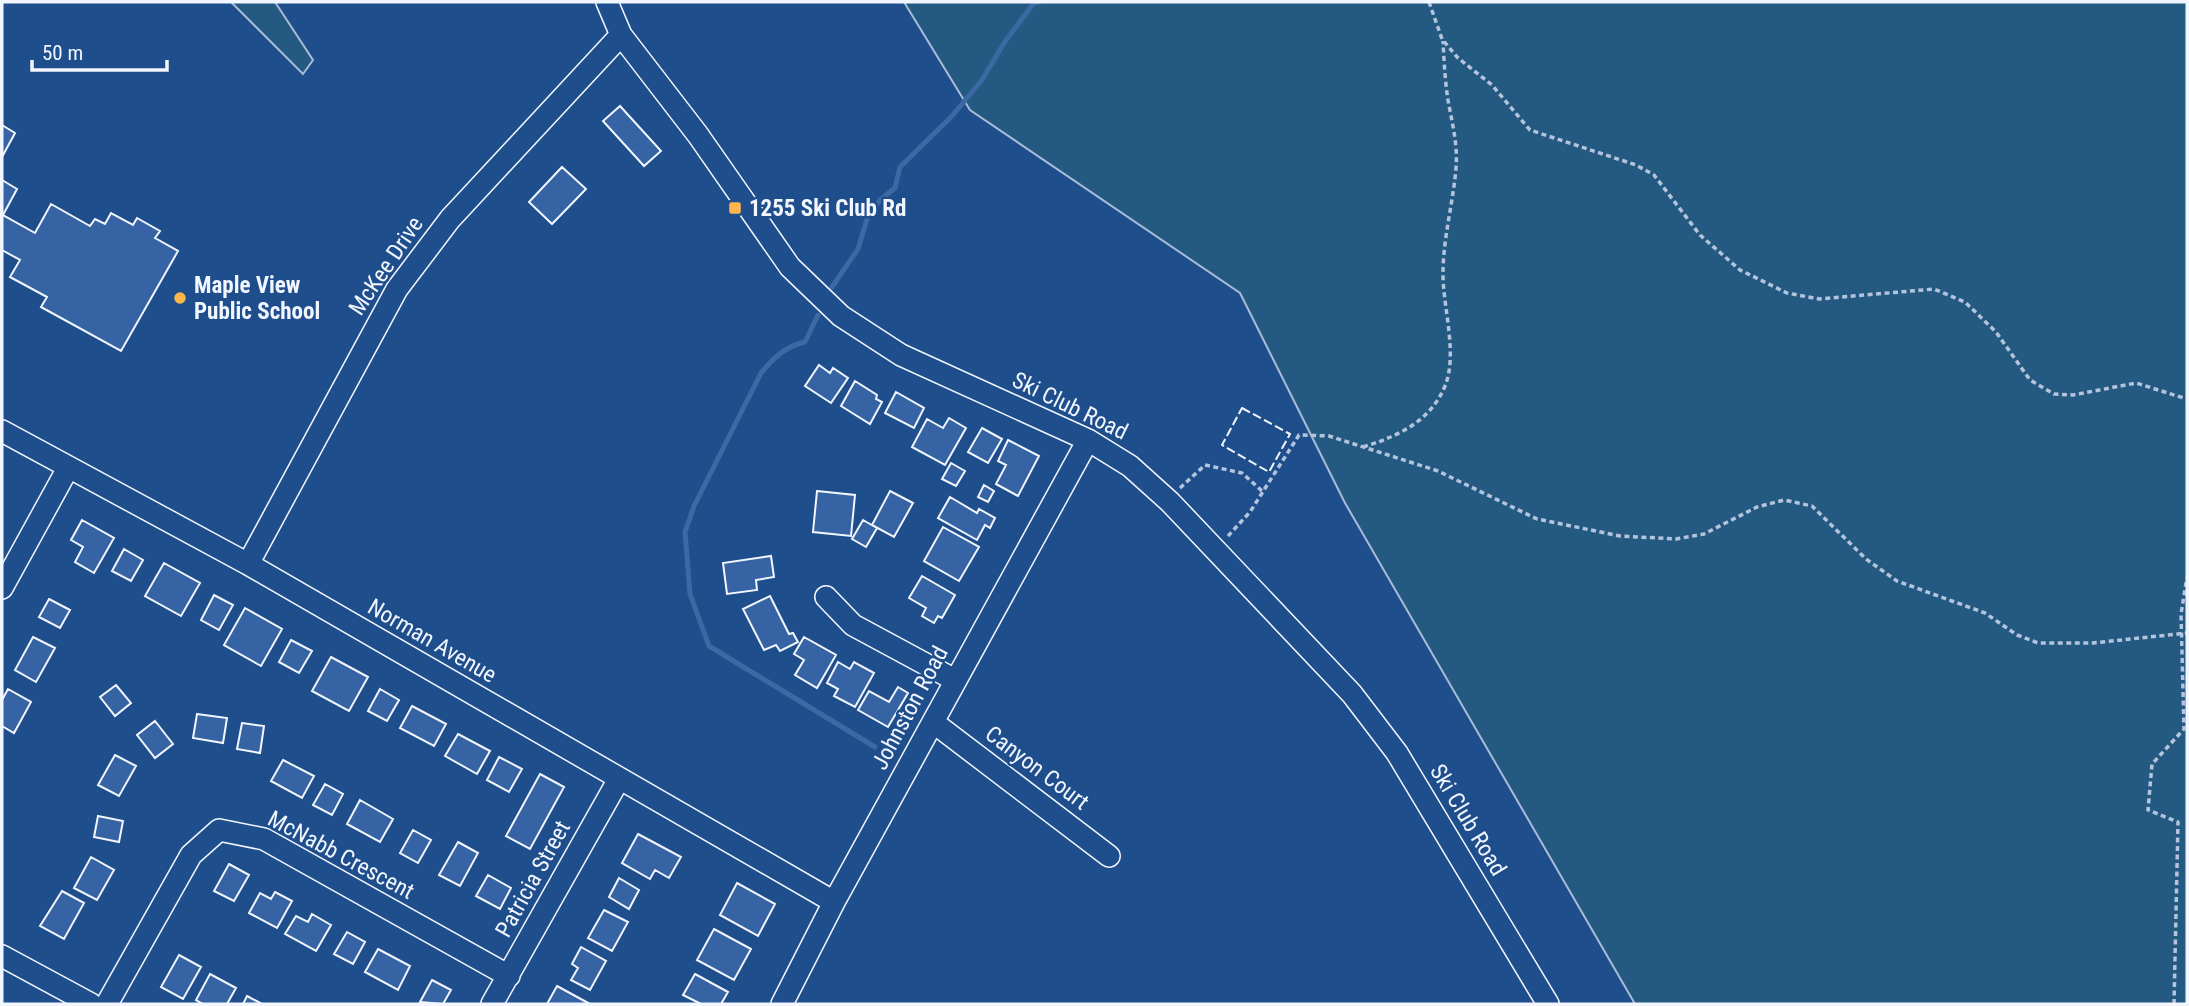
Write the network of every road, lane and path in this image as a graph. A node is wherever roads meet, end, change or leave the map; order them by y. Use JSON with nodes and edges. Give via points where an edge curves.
{"nodes":[{"id":1,"x":607,"y":2,"type":"edge"},
{"id":2,"x":1429,"y":2,"type":"edge"},
{"id":3,"x":621,"y":36,"type":"junction"},
{"id":4,"x":1442,"y":39,"type":"junction"},
{"id":5,"x":2187,"y":399,"type":"edge"},
{"id":6,"x":2,"y":431,"type":"edge"},
{"id":7,"x":1088,"y":440,"type":"junction"},
{"id":8,"x":1363,"y":447,"type":"junction"},
{"id":9,"x":68,"y":468,"type":"junction"},
{"id":10,"x":1262,"y":491,"type":"junction"},
{"id":11,"x":1170,"y":502,"type":"junction"},
{"id":12,"x":1215,"y":551,"type":"junction"},
{"id":13,"x":248,"y":565,"type":"junction"},
{"id":14,"x":2187,"y":577,"type":"edge"},
{"id":15,"x":2,"y":588,"type":"edge"},
{"id":16,"x":826,"y":597,"type":"dead end"},
{"id":17,"x":2187,"y":633,"type":"edge"},
{"id":18,"x":2181,"y":636,"type":"junction"},
{"id":19,"x":955,"y":680,"type":"junction"},
{"id":20,"x":933,"y":722,"type":"junction"},
{"id":21,"x":619,"y":779,"type":"junction"},
{"id":22,"x":1109,"y":856,"type":"dead end"},
{"id":23,"x":834,"y":902,"type":"junction"},
{"id":24,"x":2,"y":956,"type":"edge"},
{"id":25,"x":509,"y":976,"type":"junction"},
{"id":26,"x":91,"y":1004,"type":"edge"},
{"id":27,"x":107,"y":1004,"type":"edge"},
{"id":28,"x":492,"y":1004,"type":"edge"},
{"id":29,"x":782,"y":1004,"type":"edge"},
{"id":30,"x":1548,"y":1004,"type":"edge"},
{"id":31,"x":2174,"y":1004,"type":"edge"}],
"edges":[{"from":1,"to":3,"type":"street","name":"Ski Club Road"},
{"from":2,"to":4,"type":"path"},
{"from":3,"to":7,"type":"street","name":"Ski Club Road","via":[[698,135],[790,267],[841,316],[901,355]]},
{"from":3,"to":13,"type":"street","name":"McKee Drive","via":[[450,219],[397,289]]},
{"from":4,"to":5,"type":"path","via":[[1492,85],[1530,130],[1654,175],[1700,235],[1740,270],[1787,293],[1819,299],[1934,289],[1965,302],[1996,332],[2030,380],[2054,394],[2073,395],[2136,383]]},
{"from":4,"to":8,"type":"path","via":[[1456,146],[1443,277],[1450,343],[1446,385],[1425,418],[1396,436]]},
{"from":6,"to":9,"type":"street","name":"Norman Avenue"},
{"from":7,"to":11,"type":"street","name":"Ski Club Road","via":[[1130,466]]},
{"from":7,"to":19,"type":"street","name":"Johnston Road"},
{"from":8,"to":10,"type":"path","via":[[1329,436],[1299,435]]},
{"from":8,"to":18,"type":"path","via":[[1438,471],[1537,519],[1620,536],[1676,539],[1704,534],[1757,507],[1784,500],[1812,506],[1866,559],[1897,581],[1984,612],[2017,635],[2038,643]]},
{"from":9,"to":13,"type":"street","name":"Norman Avenue"},
{"from":9,"to":15,"type":"street"},
{"from":10,"to":11,"type":"path","via":[[1242,473],[1205,465],[1185,481]]},
{"from":10,"to":12,"type":"path","via":[[1250,512]]},
{"from":11,"to":12,"type":"street","name":"Ski Club Road"},
{"from":12,"to":30,"type":"street","name":"Ski Club Road","via":[[1352,694],[1397,753]]},
{"from":13,"to":21,"type":"street","name":"Norman Avenue"},
{"from":14,"to":18,"type":"path"},
{"from":16,"to":19,"type":"street","via":[[853,625]]},
{"from":17,"to":18,"type":"path"},
{"from":18,"to":31,"type":"path","via":[[2184,729],[2152,764],[2148,810],[2178,822]]},
{"from":19,"to":20,"type":"street","name":"Johnston Road"},
{"from":20,"to":22,"type":"street","name":"Canyon Court"},
{"from":20,"to":23,"type":"street","name":"Johnston Road"},
{"from":21,"to":23,"type":"street","name":"Norman Avenue"},
{"from":21,"to":25,"type":"street","name":"Patricia Street"},
{"from":23,"to":29,"type":"street","name":"Johnston Road"},
{"from":24,"to":26,"type":"street"},
{"from":25,"to":27,"type":"street","name":"McNabb Crescent","via":[[264,839],[219,830],[191,855]]},
{"from":25,"to":28,"type":"street","name":"Patricia Street"}]}
